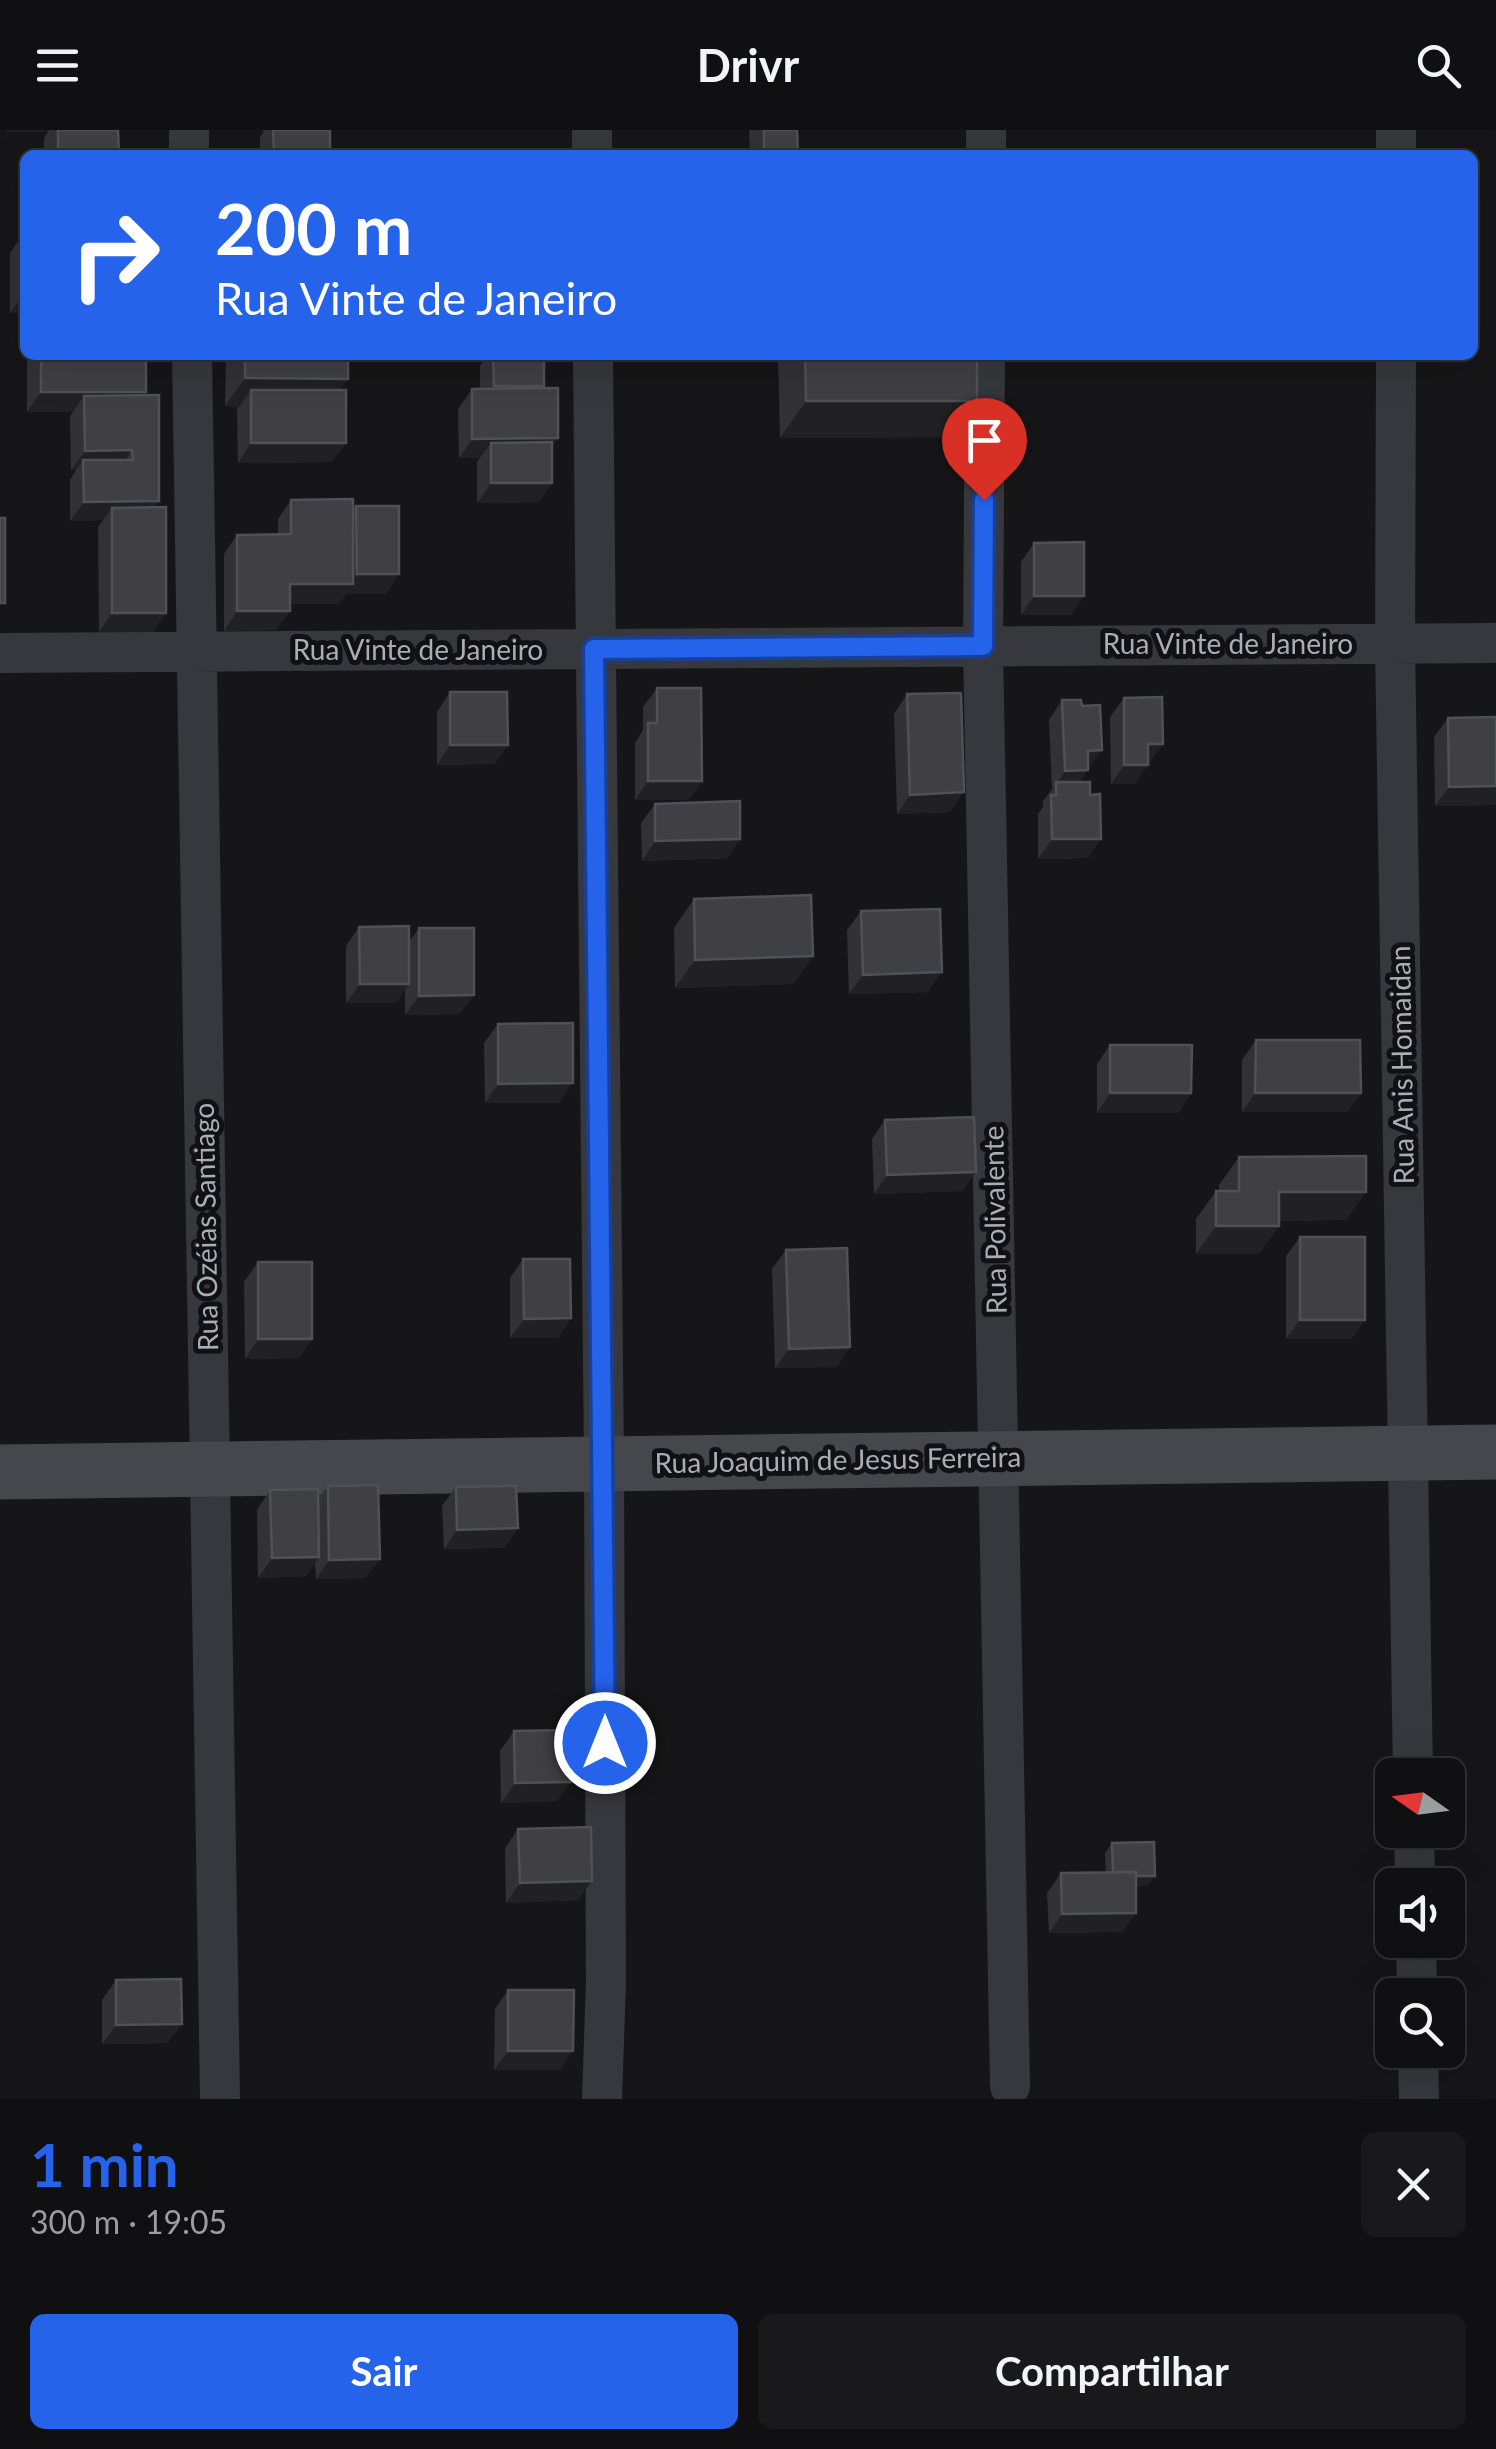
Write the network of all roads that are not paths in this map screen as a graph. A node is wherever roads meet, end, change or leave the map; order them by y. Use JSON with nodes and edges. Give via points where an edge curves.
{"nodes":[{"id":1,"x":192,"y":360,"type":"edge"},
{"id":2,"x":593,"y":360,"type":"edge"},
{"id":3,"x":985,"y":360,"type":"edge"},
{"id":4,"x":1396,"y":360,"type":"edge"},
{"id":5,"x":1496,"y":643,"type":"edge"},
{"id":6,"x":1396,"y":644,"type":"junction"},
{"id":7,"x":983,"y":646,"type":"junction"},
{"id":8,"x":594,"y":649,"type":"junction"},
{"id":9,"x":197,"y":652,"type":"junction"},
{"id":10,"x":0,"y":653,"type":"edge"},
{"id":11,"x":1496,"y":1452,"type":"edge"},
{"id":12,"x":1408,"y":1453,"type":"junction"},
{"id":13,"x":1000,"y":1458,"type":"junction"},
{"id":14,"x":604,"y":1464,"type":"junction"},
{"id":15,"x":210,"y":1469,"type":"junction"},
{"id":16,"x":0,"y":1472,"type":"edge"},
{"id":17,"x":1414,"y":1758,"type":"edge"},
{"id":18,"x":1418,"y":2068,"type":"edge"},
{"id":19,"x":1010,"y":2086,"type":"dead end"},
{"id":20,"x":220,"y":2099,"type":"edge"},
{"id":21,"x":602,"y":2099,"type":"edge"},
{"id":22,"x":1418,"y":2099,"type":"edge"}],
"edges":[{"from":1,"to":9,"type":"street","name":"Rua Ozéias Santiago"},
{"from":2,"to":8,"type":"street"},
{"from":3,"to":7,"type":"street","name":"Rua Polivalente"},
{"from":4,"to":6,"type":"street","name":"Rua Anis Homaidan"},
{"from":5,"to":6,"type":"street","name":"Rua Vinte de Janeiro"},
{"from":6,"to":7,"type":"street","name":"Rua Vinte de Janeiro"},
{"from":6,"to":12,"type":"street","name":"Rua Anis Homaidan"},
{"from":7,"to":8,"type":"street","name":"Rua Vinte de Janeiro"},
{"from":7,"to":13,"type":"street","name":"Rua Polivalente"},
{"from":8,"to":9,"type":"street","name":"Rua Vinte de Janeiro"},
{"from":8,"to":14,"type":"street"},
{"from":9,"to":10,"type":"street","name":"Rua Vinte de Janeiro"},
{"from":9,"to":15,"type":"street","name":"Rua Ozéias Santiago"},
{"from":11,"to":12,"type":"street","name":"Rua Joaquim de Jesus Ferreira"},
{"from":12,"to":13,"type":"street","name":"Rua Joaquim de Jesus Ferreira"},
{"from":12,"to":17,"type":"street","name":"Rua Anis Homaidan"},
{"from":13,"to":14,"type":"street","name":"Rua Joaquim de Jesus Ferreira"},
{"from":13,"to":19,"type":"street","name":"Rua Polivalente"},
{"from":14,"to":15,"type":"street","name":"Rua Joaquim de Jesus Ferreira"},
{"from":14,"to":21,"type":"street"},
{"from":15,"to":16,"type":"street","name":"Rua Joaquim de Jesus Ferreira"},
{"from":15,"to":20,"type":"street","name":"Rua Ozéias Santiago"},
{"from":18,"to":22,"type":"street"}]}
